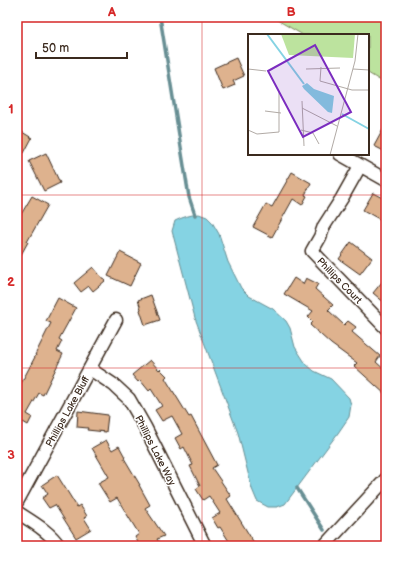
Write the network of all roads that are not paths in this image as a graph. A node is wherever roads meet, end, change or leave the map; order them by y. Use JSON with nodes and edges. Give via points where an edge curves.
{"nodes":[{"id":1,"x":342,"y":155,"type":"edge"},
{"id":2,"x":360,"y":166,"type":"junction"},
{"id":3,"x":386,"y":180,"type":"edge"},
{"id":4,"x":116,"y":320,"type":"dead end"},
{"id":5,"x":386,"y":328,"type":"edge"},
{"id":6,"x":90,"y":369,"type":"junction"},
{"id":7,"x":386,"y":479,"type":"edge"},
{"id":8,"x":17,"y":502,"type":"edge"},
{"id":9,"x":17,"y":512,"type":"edge"},
{"id":10,"x":59,"y":546,"type":"edge"},
{"id":11,"x":205,"y":546,"type":"edge"},
{"id":12,"x":324,"y":546,"type":"edge"}],
"edges":[{"from":1,"to":2,"type":"street"},
{"from":2,"to":3,"type":"street"},
{"from":2,"to":5,"type":"street","name":"Phillips Court","via":[[312,251]]},
{"from":4,"to":6,"type":"street","name":"Phillips Lake Bluff"},
{"from":6,"to":8,"type":"street","name":"Phillips Lake Bluff"},
{"from":6,"to":11,"type":"street","name":"Phillips Lake Way","via":[[129,399],[146,427]]},
{"from":7,"to":12,"type":"street"},
{"from":9,"to":10,"type":"street","via":[[37,525]]}]}
